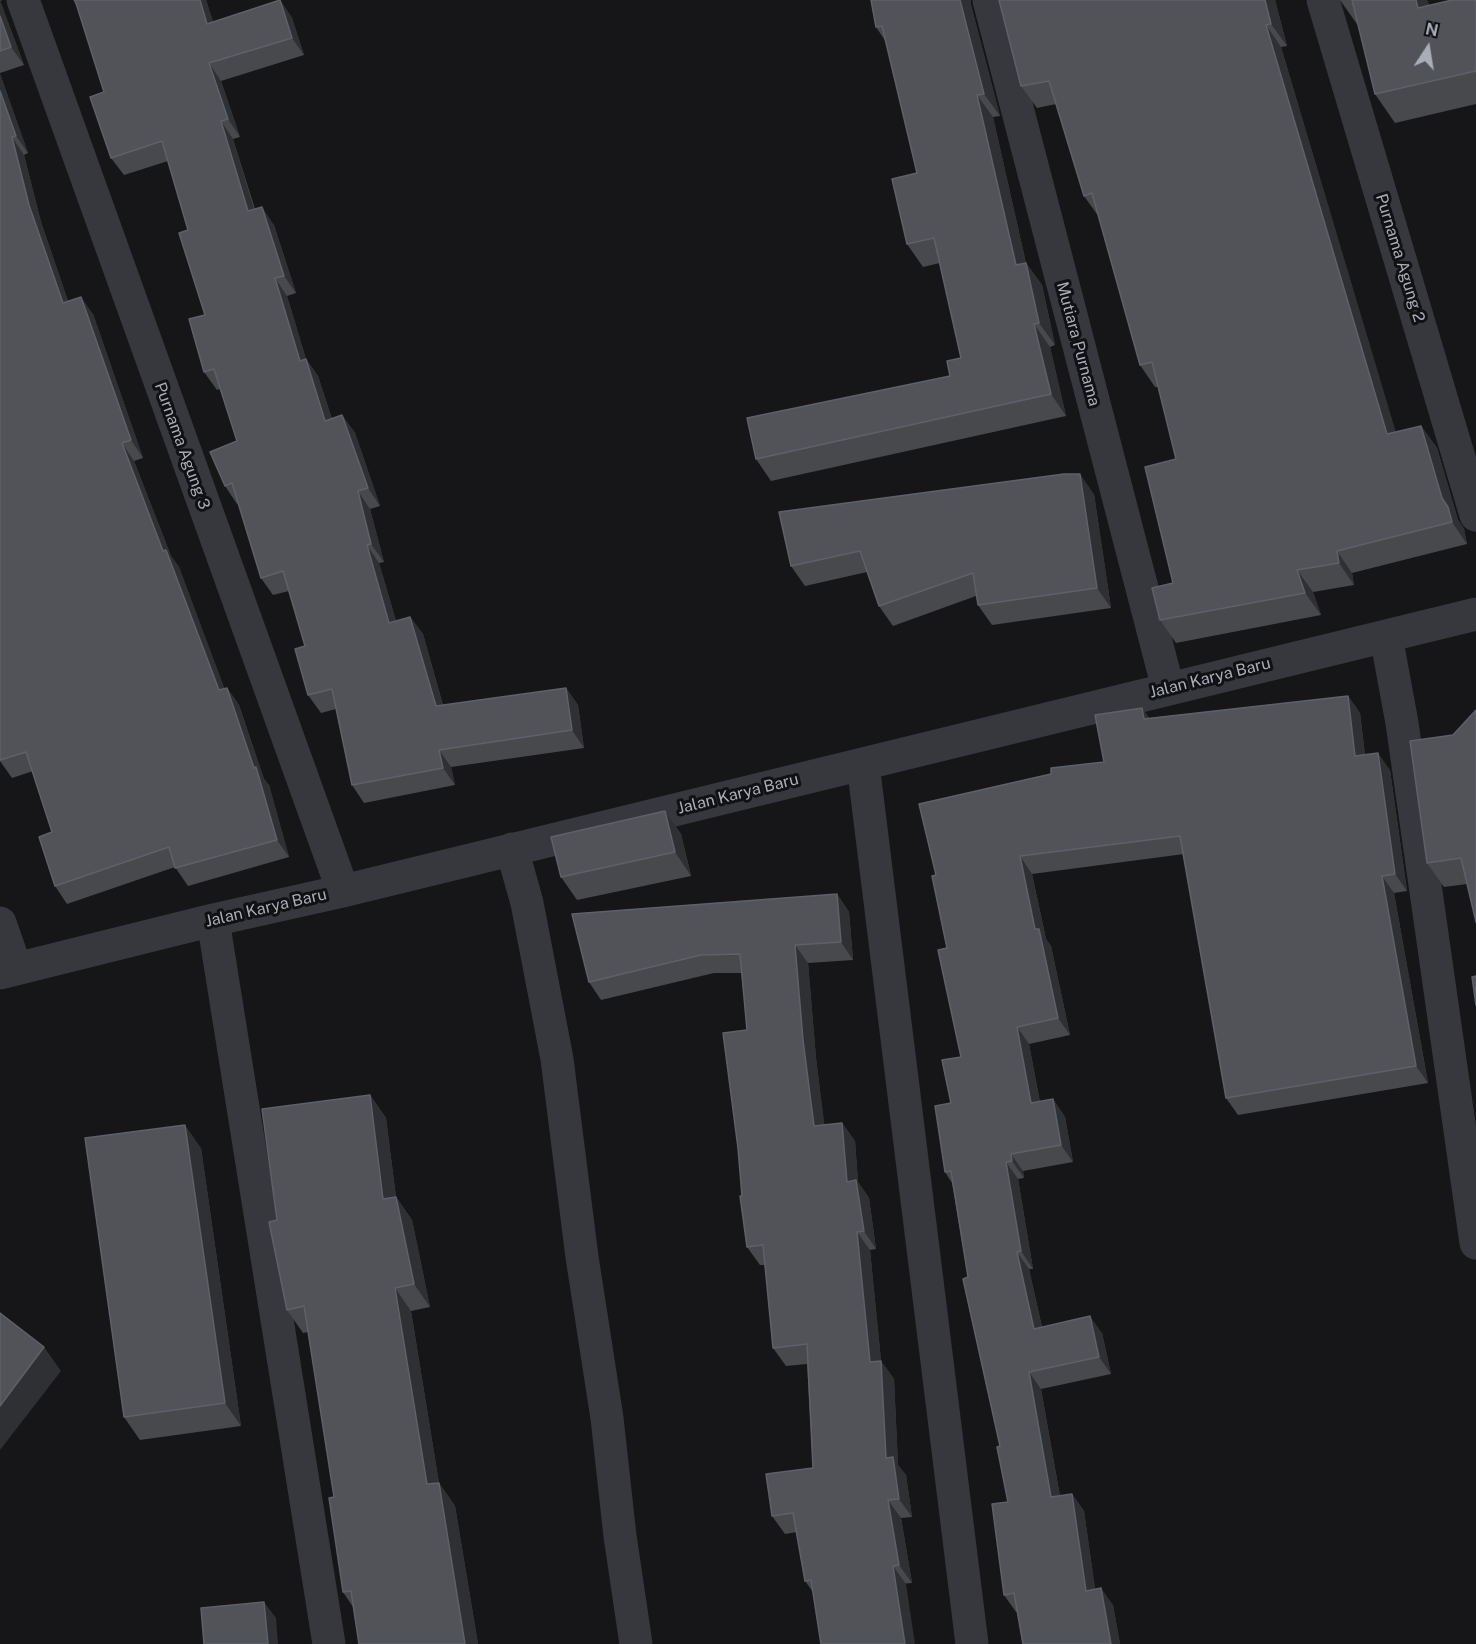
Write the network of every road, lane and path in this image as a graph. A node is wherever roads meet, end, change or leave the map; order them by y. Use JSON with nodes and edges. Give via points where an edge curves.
{"nodes":[{"id":1,"x":22,"y":0,"type":"edge"},
{"id":2,"x":988,"y":0,"type":"edge"},
{"id":3,"x":1323,"y":0,"type":"edge"},
{"id":4,"x":1476,"y":515,"type":"edge"},
{"id":5,"x":1476,"y":614,"type":"edge"},
{"id":6,"x":1386,"y":636,"type":"junction"},
{"id":7,"x":1168,"y":688,"type":"junction"},
{"id":8,"x":863,"y":764,"type":"junction"},
{"id":9,"x":512,"y":849,"type":"junction"},
{"id":10,"x":342,"y":891,"type":"junction"},
{"id":11,"x":213,"y":920,"type":"junction"},
{"id":12,"x":0,"y":923,"type":"edge"},
{"id":13,"x":8,"y":971,"type":"edge"},
{"id":14,"x":1476,"y":1243,"type":"edge"},
{"id":15,"x":329,"y":1644,"type":"edge"},
{"id":16,"x":636,"y":1644,"type":"edge"},
{"id":17,"x":972,"y":1644,"type":"edge"}],
"edges":[{"from":1,"to":10,"type":"street","name":"Purnama Agung 3"},
{"from":2,"to":7,"type":"street","name":"Mutiara Purnama"},
{"from":3,"to":4,"type":"street","name":"Purnama Agung 2"},
{"from":5,"to":6,"type":"street","name":"Jalan Karya Baru"},
{"from":6,"to":7,"type":"street","name":"Jalan Karya Baru"},
{"from":6,"to":14,"type":"street","via":[[1402,723]]},
{"from":7,"to":8,"type":"street","name":"Jalan Karya Baru"},
{"from":8,"to":9,"type":"street","name":"Jalan Karya Baru"},
{"from":8,"to":17,"type":"street"},
{"from":9,"to":10,"type":"street","name":"Jalan Karya Baru"},
{"from":9,"to":16,"type":"street","via":[[527,903],[557,1059]]},
{"from":10,"to":11,"type":"street","name":"Jalan Karya Baru"},
{"from":11,"to":13,"type":"street","name":"Jalan Karya Baru"},
{"from":11,"to":15,"type":"street"},
{"from":12,"to":13,"type":"street"}]}
